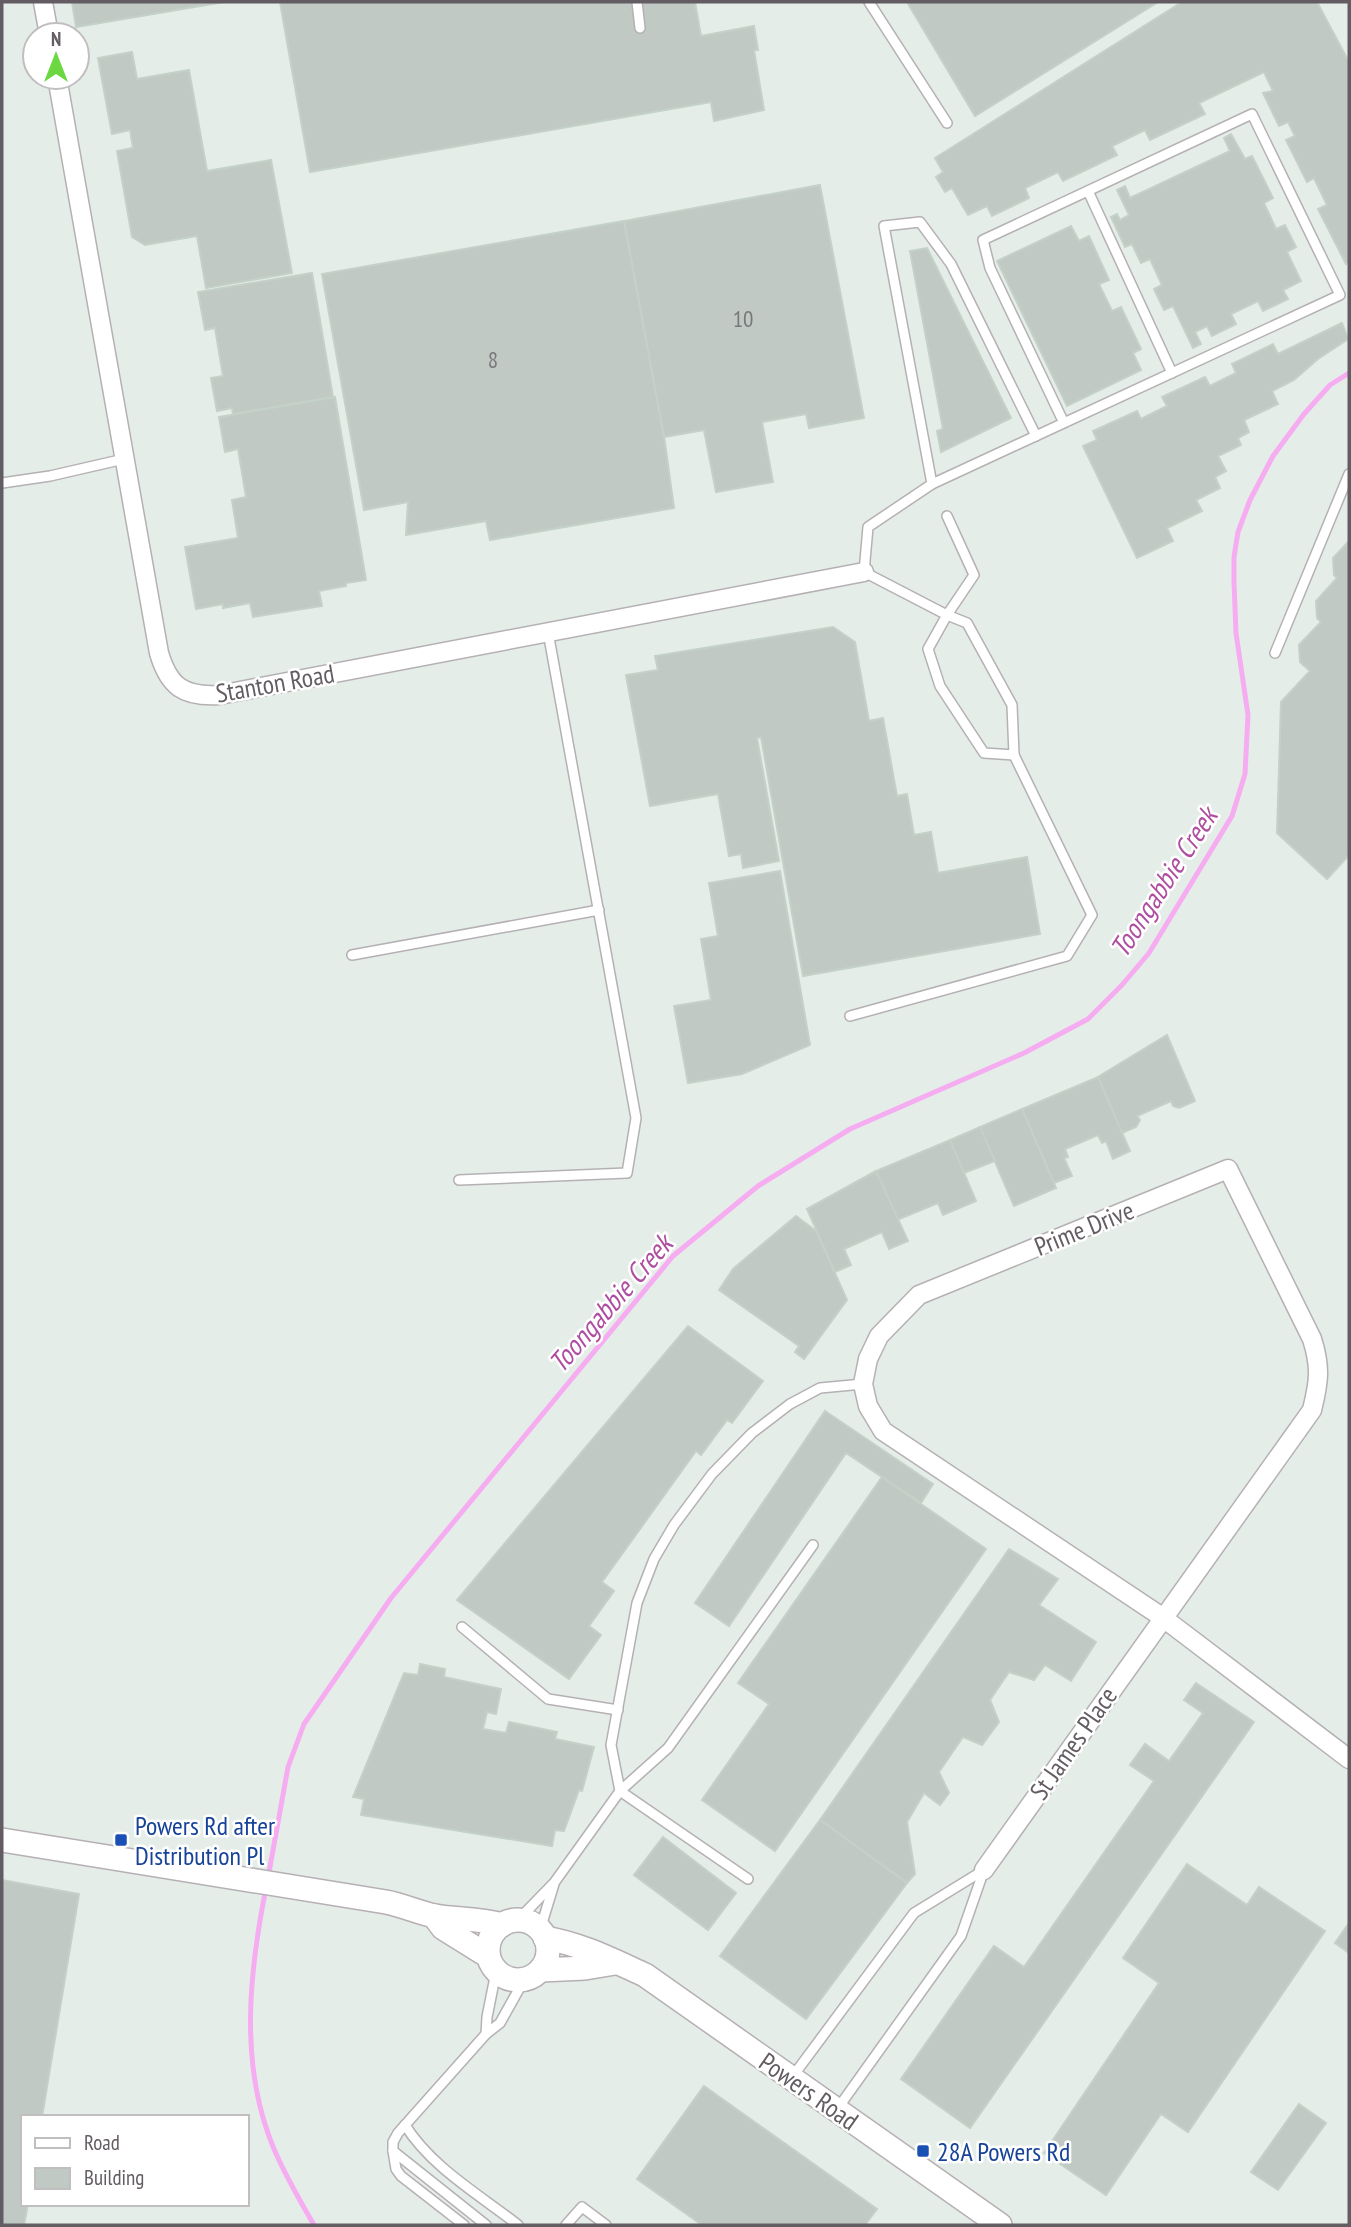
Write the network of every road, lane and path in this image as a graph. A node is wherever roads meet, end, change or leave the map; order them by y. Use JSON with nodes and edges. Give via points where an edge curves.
{"nodes":[{"id":1,"x":43,"y":2,"type":"edge"},
{"id":2,"x":637,"y":2,"type":"edge"},
{"id":3,"x":869,"y":2,"type":"edge"},
{"id":4,"x":46,"y":21,"type":"edge"},
{"id":5,"x":640,"y":28,"type":"dead end"},
{"id":6,"x":59,"y":91,"type":"edge"},
{"id":7,"x":947,"y":123,"type":"dead end"},
{"id":8,"x":1088,"y":191,"type":"junction"},
{"id":9,"x":1172,"y":373,"type":"junction"},
{"id":10,"x":1064,"y":423,"type":"junction"},
{"id":11,"x":1036,"y":436,"type":"junction"},
{"id":12,"x":124,"y":459,"type":"junction"},
{"id":13,"x":1349,"y":474,"type":"edge"},
{"id":14,"x":2,"y":483,"type":"edge"},
{"id":15,"x":932,"y":484,"type":"junction"},
{"id":16,"x":947,"y":516,"type":"dead end"},
{"id":17,"x":864,"y":572,"type":"junction"},
{"id":18,"x":947,"y":615,"type":"junction"},
{"id":19,"x":548,"y":632,"type":"junction"},
{"id":20,"x":1275,"y":653,"type":"dead end"},
{"id":21,"x":1014,"y":755,"type":"junction"},
{"id":22,"x":598,"y":910,"type":"junction"},
{"id":23,"x":352,"y":955,"type":"dead end"},
{"id":24,"x":850,"y":1016,"type":"dead end"},
{"id":25,"x":459,"y":1180,"type":"dead end"},
{"id":26,"x":863,"y":1384,"type":"junction"},
{"id":27,"x":813,"y":1545,"type":"dead end"},
{"id":28,"x":1163,"y":1617,"type":"junction"},
{"id":29,"x":462,"y":1628,"type":"dead end"},
{"id":30,"x":618,"y":1710,"type":"junction"},
{"id":31,"x":1349,"y":1759,"type":"edge"},
{"id":32,"x":620,"y":1791,"type":"junction"},
{"id":33,"x":2,"y":1840,"type":"edge"},
{"id":34,"x":984,"y":1870,"type":"junction"},
{"id":35,"x":748,"y":1879,"type":"dead end"},
{"id":36,"x":554,"y":1882,"type":"junction"},
{"id":37,"x":434,"y":1916,"type":"junction"},
{"id":38,"x":509,"y":1923,"type":"junction"},
{"id":39,"x":542,"y":1934,"type":"junction"},
{"id":40,"x":615,"y":1963,"type":"junction"},
{"id":41,"x":492,"y":1964,"type":"junction"},
{"id":42,"x":533,"y":1975,"type":"junction"},
{"id":43,"x":486,"y":2034,"type":"junction"},
{"id":44,"x":791,"y":2078,"type":"junction"},
{"id":45,"x":837,"y":2111,"type":"junction"},
{"id":46,"x":405,"y":2125,"type":"junction"},
{"id":47,"x":393,"y":2151,"type":"junction"},
{"id":48,"x":464,"y":2225,"type":"edge"},
{"id":49,"x":486,"y":2225,"type":"edge"},
{"id":50,"x":518,"y":2225,"type":"edge"},
{"id":51,"x":566,"y":2225,"type":"edge"},
{"id":52,"x":606,"y":2225,"type":"edge"},
{"id":53,"x":1000,"y":2225,"type":"edge"}],
"edges":[{"from":1,"to":4,"type":"street"},
{"from":2,"to":5,"type":"lane"},
{"from":3,"to":7,"type":"lane"},
{"from":6,"to":12,"type":"street","name":"Stanton Road"},
{"from":8,"to":9,"type":"lane"},
{"from":8,"to":9,"type":"lane","via":[[1252,114],[1340,295]]},
{"from":8,"to":10,"type":"lane","via":[[983,240],[990,268]]},
{"from":9,"to":10,"type":"lane"},
{"from":10,"to":11,"type":"lane"},
{"from":11,"to":15,"type":"lane"},
{"from":11,"to":15,"type":"lane","via":[[951,264],[920,222],[884,226]]},
{"from":12,"to":14,"type":"lane"},
{"from":12,"to":19,"type":"street","name":"Stanton Road","via":[[159,653],[164,669],[184,691],[219,695]]},
{"from":13,"to":20,"type":"lane"},
{"from":15,"to":17,"type":"lane","via":[[869,527]]},
{"from":16,"to":18,"type":"lane","via":[[974,575]]},
{"from":17,"to":18,"type":"lane"},
{"from":17,"to":19,"type":"street","name":"Stanton Road"},
{"from":18,"to":21,"type":"lane","via":[[967,623],[1012,705]]},
{"from":18,"to":21,"type":"lane","via":[[928,649],[940,687],[984,752]]},
{"from":19,"to":22,"type":"lane"},
{"from":21,"to":24,"type":"lane","via":[[1092,915],[1067,956]]},
{"from":22,"to":23,"type":"lane"},
{"from":22,"to":25,"type":"lane","via":[[636,1118],[627,1173]]},
{"from":26,"to":28,"type":"street","via":[[883,1431]]},
{"from":26,"to":28,"type":"street","name":"Prime Drive","via":[[879,1335],[919,1295],[1228,1169],[1312,1339],[1319,1382],[1312,1410]]},
{"from":26,"to":30,"type":"lane","via":[[820,1388],[790,1404],[744,1441],[681,1515],[654,1559],[637,1603]]},
{"from":27,"to":32,"type":"lane","via":[[668,1748]]},
{"from":28,"to":31,"type":"street"},
{"from":28,"to":34,"type":"street","name":"St James Place"},
{"from":29,"to":30,"type":"lane","via":[[548,1699]]},
{"from":30,"to":32,"type":"lane","via":[[611,1745]]},
{"from":32,"to":35,"type":"lane"},
{"from":32,"to":36,"type":"lane"},
{"from":33,"to":37,"type":"street","via":[[407,1906]]},
{"from":34,"to":44,"type":"lane","via":[[914,1913]]},
{"from":34,"to":45,"type":"lane","via":[[961,1936]]},
{"from":36,"to":38,"type":"lane"},
{"from":36,"to":39,"type":"lane"},
{"from":37,"to":38,"type":"street"},
{"from":37,"to":41,"type":"street","via":[[443,1928]]},
{"from":38,"to":39,"type":"street","via":[[529,1923]]},
{"from":38,"to":41,"type":"street","via":[[490,1938]]},
{"from":39,"to":40,"type":"street","name":"Powers Road"},
{"from":39,"to":42,"type":"street","via":[[547,1954]]},
{"from":40,"to":42,"type":"street"},
{"from":40,"to":44,"type":"street","name":"Powers Road","via":[[645,1975]]},
{"from":41,"to":42,"type":"street","via":[[505,1978]]},
{"from":41,"to":43,"type":"lane"},
{"from":42,"to":43,"type":"lane","via":[[500,2024]]},
{"from":43,"to":46,"type":"lane"},
{"from":44,"to":45,"type":"street","name":"Powers Road"},
{"from":45,"to":53,"type":"street","name":"Powers Road"},
{"from":46,"to":47,"type":"lane","via":[[393,2142]]},
{"from":46,"to":50,"type":"lane","via":[[423,2149]]},
{"from":47,"to":48,"type":"lane","via":[[401,2176]]},
{"from":47,"to":49,"type":"lane"},
{"from":51,"to":52,"type":"lane","via":[[582,2207]]}]}
